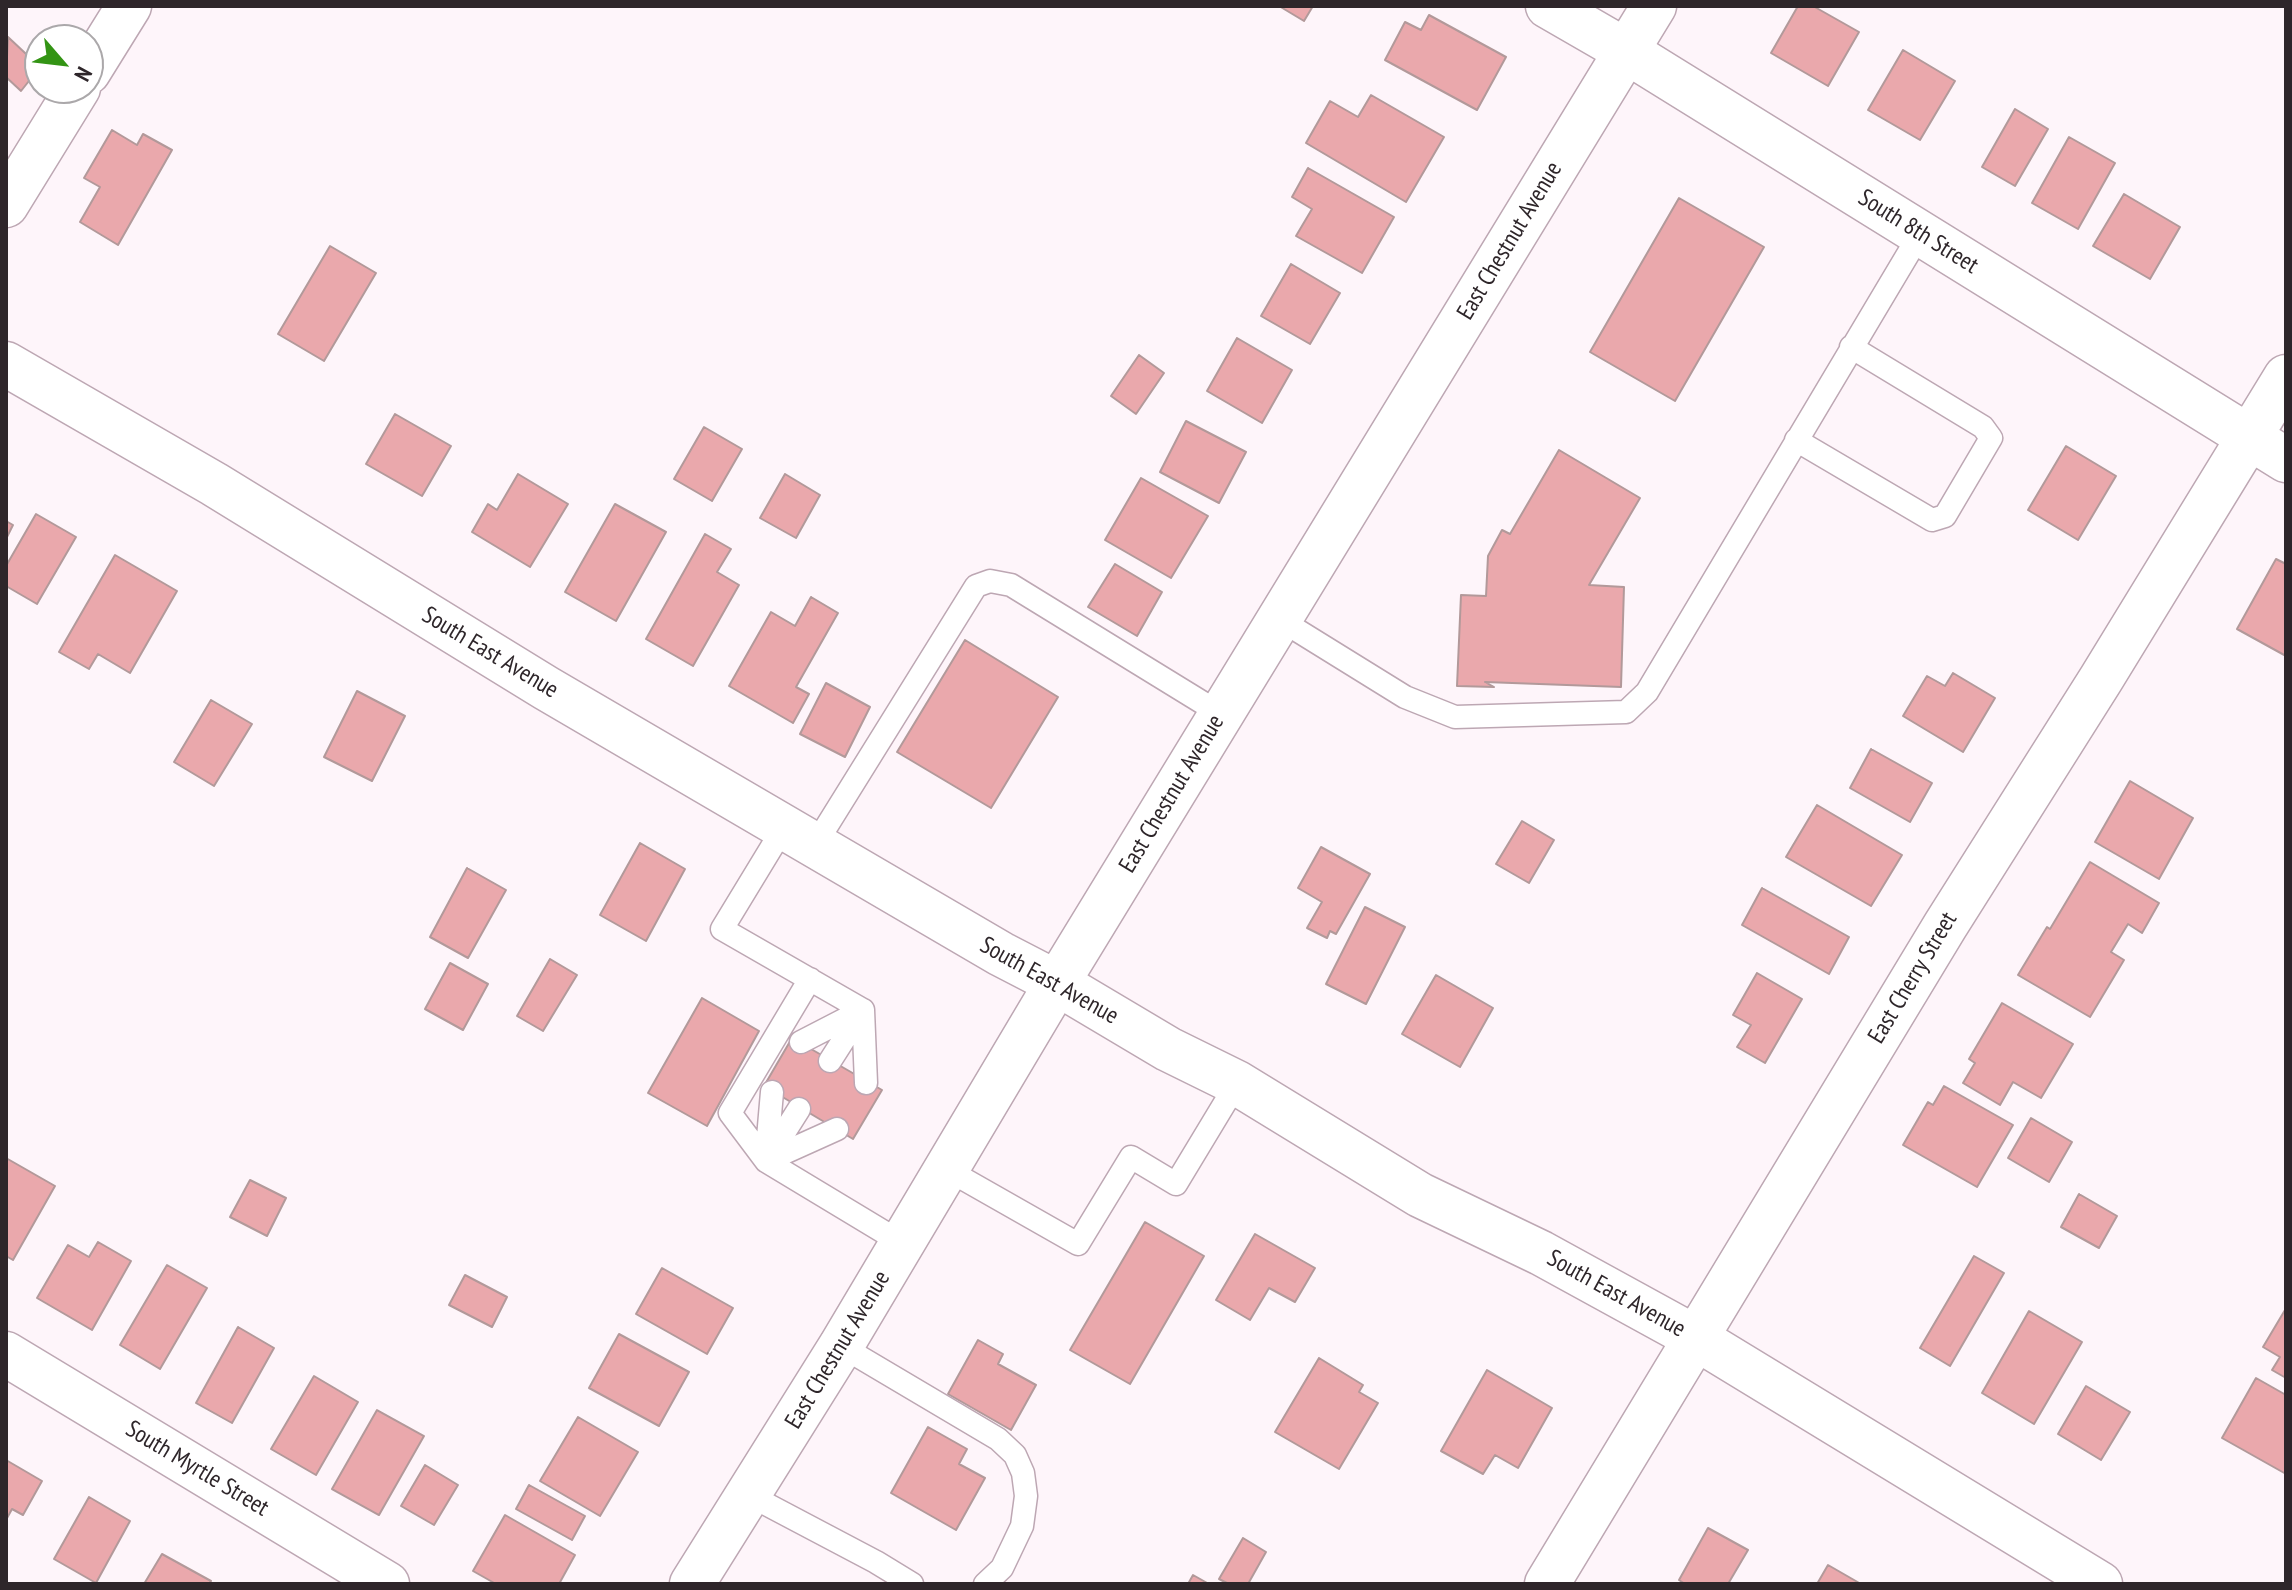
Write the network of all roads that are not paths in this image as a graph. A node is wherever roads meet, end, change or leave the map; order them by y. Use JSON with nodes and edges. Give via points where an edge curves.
{"nodes":[{"id":1,"x":129,"y":6,"type":"edge"},
{"id":2,"x":1548,"y":6,"type":"edge"},
{"id":3,"x":1654,"y":6,"type":"edge"},
{"id":4,"x":104,"y":46,"type":"edge"},
{"id":5,"x":1626,"y":51,"type":"junction"},
{"id":6,"x":68,"y":104,"type":"edge"},
{"id":7,"x":6,"y":205,"type":"edge"},
{"id":8,"x":1920,"y":234,"type":"junction"},
{"id":9,"x":1851,"y":347,"type":"junction"},
{"id":10,"x":6,"y":364,"type":"edge"},
{"id":11,"x":2286,"y":377,"type":"edge"},
{"id":12,"x":2249,"y":438,"type":"junction"},
{"id":13,"x":1791,"y":448,"type":"junction"},
{"id":14,"x":2286,"y":460,"type":"edge"},
{"id":15,"x":1279,"y":619,"type":"junction"},
{"id":16,"x":1221,"y":714,"type":"junction"},
{"id":17,"x":799,"y":836,"type":"junction"},
{"id":18,"x":810,"y":979,"type":"junction"},
{"id":19,"x":1057,"y":983,"type":"junction"},
{"id":20,"x":863,"y":1010,"type":"junction"},
{"id":21,"x":801,"y":1042,"type":"dead end"},
{"id":22,"x":830,"y":1061,"type":"dead end"},
{"id":23,"x":866,"y":1083,"type":"dead end"},
{"id":24,"x":1237,"y":1083,"type":"junction"},
{"id":25,"x":772,"y":1092,"type":"dead end"},
{"id":26,"x":799,"y":1109,"type":"dead end"},
{"id":27,"x":837,"y":1129,"type":"dead end"},
{"id":28,"x":766,"y":1161,"type":"junction"},
{"id":29,"x":946,"y":1169,"type":"junction"},
{"id":30,"x":902,"y":1243,"type":"junction"},
{"id":31,"x":1696,"y":1338,"type":"junction"},
{"id":32,"x":841,"y":1346,"type":"junction"},
{"id":33,"x":6,"y":1354,"type":"edge"},
{"id":34,"x":749,"y":1495,"type":"junction"},
{"id":35,"x":387,"y":1584,"type":"edge"},
{"id":36,"x":692,"y":1584,"type":"edge"},
{"id":37,"x":912,"y":1584,"type":"edge"},
{"id":38,"x":985,"y":1584,"type":"edge"},
{"id":39,"x":1547,"y":1584,"type":"edge"},
{"id":40,"x":2100,"y":1584,"type":"edge"}],
"edges":[{"from":1,"to":4,"type":"street"},
{"from":2,"to":5,"type":"street","name":"South 8th Street"},
{"from":3,"to":5,"type":"street","name":"East Chestnut Avenue"},
{"from":5,"to":8,"type":"street","name":"South 8th Street"},
{"from":5,"to":15,"type":"street","name":"East Chestnut Avenue"},
{"from":6,"to":7,"type":"street"},
{"from":8,"to":9,"type":"lane"},
{"from":8,"to":12,"type":"street","name":"South 8th Street"},
{"from":9,"to":13,"type":"lane"},
{"from":9,"to":13,"type":"lane","via":[[1983,427],[1991,438],[1953,503],[1945,516],[1932,520]]},
{"from":10,"to":17,"type":"street","name":"South East Avenue"},
{"from":11,"to":12,"type":"street","name":"East Cherry Street"},
{"from":12,"to":14,"type":"street","name":"South 8th Street"},
{"from":12,"to":31,"type":"street","name":"East Cherry Street"},
{"from":13,"to":15,"type":"lane","via":[[1647,692],[1626,712],[1455,717],[1405,697]]},
{"from":15,"to":16,"type":"street","name":"East Chestnut Avenue"},
{"from":16,"to":17,"type":"lane","via":[[1011,585],[990,581],[976,586],[888,728]]},
{"from":16,"to":19,"type":"street","name":"East Chestnut Avenue"},
{"from":17,"to":18,"type":"lane","via":[[722,929]]},
{"from":17,"to":19,"type":"street","name":"South East Avenue"},
{"from":18,"to":20,"type":"lane"},
{"from":18,"to":28,"type":"lane","via":[[730,1113]]},
{"from":19,"to":24,"type":"street","name":"South East Avenue"},
{"from":19,"to":29,"type":"street","name":"East Chestnut Avenue"},
{"from":20,"to":21,"type":"lane"},
{"from":20,"to":22,"type":"lane"},
{"from":20,"to":23,"type":"lane"},
{"from":24,"to":29,"type":"lane","via":[[1176,1184],[1131,1157],[1078,1244]]},
{"from":24,"to":31,"type":"street","name":"South East Avenue","via":[[1420,1195],[1541,1253]]},
{"from":25,"to":28,"type":"lane"},
{"from":26,"to":28,"type":"lane"},
{"from":27,"to":28,"type":"lane"},
{"from":28,"to":30,"type":"lane"},
{"from":29,"to":30,"type":"street","name":"East Chestnut Avenue"},
{"from":30,"to":32,"type":"street","name":"East Chestnut Avenue"},
{"from":31,"to":39,"type":"street","name":"East Cherry Street"},
{"from":31,"to":40,"type":"street","name":"South East Avenue"},
{"from":32,"to":34,"type":"street","name":"East Chestnut Avenue"},
{"from":32,"to":38,"type":"lane","via":[[998,1439],[1015,1455],[1026,1496],[1022,1526],[1002,1568]]},
{"from":33,"to":35,"type":"street","name":"South Myrtle Street"},
{"from":34,"to":36,"type":"street","name":"East Chestnut Avenue"},
{"from":34,"to":37,"type":"lane"}]}
